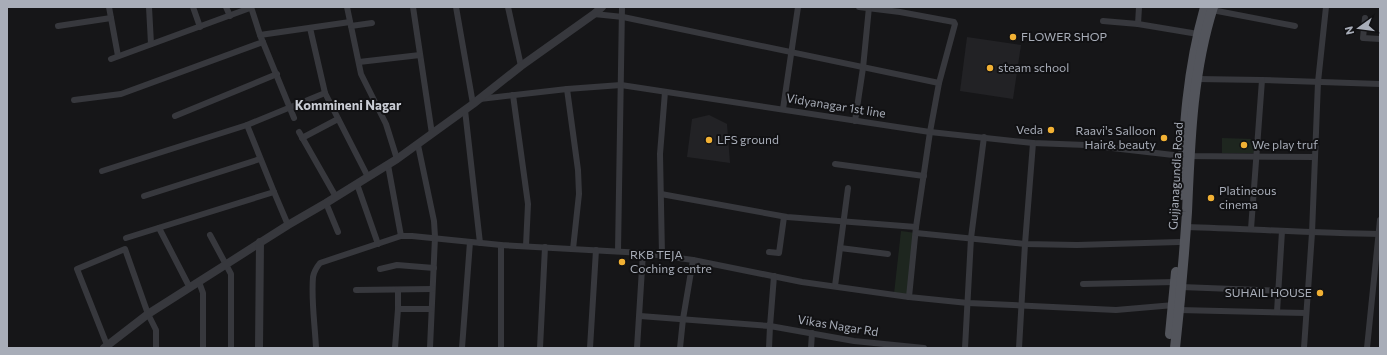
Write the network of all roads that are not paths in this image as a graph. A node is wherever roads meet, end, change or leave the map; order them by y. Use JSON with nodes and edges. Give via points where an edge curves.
{"nodes":[{"id":1,"x":109,"y":7,"type":"edge"},
{"id":2,"x":149,"y":7,"type":"edge"},
{"id":3,"x":193,"y":7,"type":"edge"},
{"id":4,"x":226,"y":7,"type":"edge"},
{"id":5,"x":347,"y":7,"type":"edge"},
{"id":6,"x":413,"y":7,"type":"edge"},
{"id":7,"x":456,"y":7,"type":"edge"},
{"id":8,"x":508,"y":7,"type":"edge"},
{"id":9,"x":602,"y":7,"type":"edge"},
{"id":10,"x":622,"y":7,"type":"edge"},
{"id":11,"x":798,"y":7,"type":"edge"},
{"id":12,"x":859,"y":7,"type":"edge"},
{"id":13,"x":1140,"y":7,"type":"edge"},
{"id":14,"x":1326,"y":7,"type":"edge"},
{"id":15,"x":250,"y":8,"type":"edge"},
{"id":16,"x":869,"y":8,"type":"edge"},
{"id":17,"x":1210,"y":8,"type":"edge"},
{"id":18,"x":900,"y":10,"type":"edge"},
{"id":19,"x":594,"y":14,"type":"junction"},
{"id":20,"x":230,"y":16,"type":"junction"},
{"id":21,"x":623,"y":17,"type":"junction"},
{"id":22,"x":111,"y":18,"type":"junction"},
{"id":23,"x":1365,"y":18,"type":"dead end"},
{"id":24,"x":1102,"y":21,"type":"dead end"},
{"id":25,"x":372,"y":22,"type":"dead end"},
{"id":26,"x":351,"y":24,"type":"junction"},
{"id":27,"x":1138,"y":24,"type":"junction"},
{"id":28,"x":58,"y":26,"type":"dead end"},
{"id":29,"x":1295,"y":26,"type":"dead end"},
{"id":30,"x":200,"y":27,"type":"junction"},
{"id":31,"x":310,"y":28,"type":"junction"},
{"id":32,"x":260,"y":34,"type":"junction"},
{"id":33,"x":1198,"y":34,"type":"junction"},
{"id":34,"x":1380,"y":39,"type":"edge"},
{"id":35,"x":263,"y":42,"type":"junction"},
{"id":36,"x":151,"y":44,"type":"junction"},
{"id":37,"x":791,"y":52,"type":"junction"},
{"id":38,"x":420,"y":55,"type":"junction"},
{"id":39,"x":118,"y":56,"type":"junction"},
{"id":40,"x":111,"y":59,"type":"dead end"},
{"id":41,"x":359,"y":62,"type":"junction"},
{"id":42,"x":521,"y":66,"type":"junction"},
{"id":43,"x":863,"y":68,"type":"junction"},
{"id":44,"x":277,"y":74,"type":"junction"},
{"id":45,"x":1197,"y":79,"type":"junction"},
{"id":46,"x":1262,"y":80,"type":"junction"},
{"id":47,"x":1318,"y":82,"type":"junction"},
{"id":48,"x":939,"y":83,"type":"junction"},
{"id":49,"x":1380,"y":84,"type":"edge"},
{"id":50,"x":621,"y":85,"type":"junction"},
{"id":51,"x":567,"y":89,"type":"junction"},
{"id":52,"x":665,"y":92,"type":"junction"},
{"id":53,"x":325,"y":93,"type":"junction"},
{"id":54,"x":513,"y":95,"type":"junction"},
{"id":55,"x":480,"y":99,"type":"junction"},
{"id":56,"x":74,"y":100,"type":"dead end"},
{"id":57,"x":473,"y":104,"type":"junction"},
{"id":58,"x":289,"y":107,"type":"junction"},
{"id":59,"x":783,"y":109,"type":"junction"},
{"id":60,"x":465,"y":110,"type":"junction"},
{"id":61,"x":174,"y":116,"type":"dead end"},
{"id":62,"x":294,"y":118,"type":"dead end"},
{"id":63,"x":338,"y":118,"type":"junction"},
{"id":64,"x":855,"y":121,"type":"junction"},
{"id":65,"x":247,"y":125,"type":"junction"},
{"id":66,"x":298,"y":132,"type":"dead end"},
{"id":67,"x":930,"y":132,"type":"junction"},
{"id":68,"x":432,"y":134,"type":"junction"},
{"id":69,"x":984,"y":137,"type":"junction"},
{"id":70,"x":302,"y":138,"type":"junction"},
{"id":71,"x":1033,"y":143,"type":"junction"},
{"id":72,"x":418,"y":144,"type":"junction"},
{"id":73,"x":1186,"y":156,"type":"junction"},
{"id":74,"x":1257,"y":156,"type":"junction"},
{"id":75,"x":1315,"y":157,"type":"junction"},
{"id":76,"x":260,"y":159,"type":"junction"},
{"id":77,"x":397,"y":159,"type":"junction"},
{"id":78,"x":835,"y":164,"type":"dead end"},
{"id":79,"x":388,"y":165,"type":"junction"},
{"id":80,"x":102,"y":171,"type":"dead end"},
{"id":81,"x":924,"y":176,"type":"junction"},
{"id":82,"x":368,"y":177,"type":"junction"},
{"id":83,"x":357,"y":184,"type":"junction"},
{"id":84,"x":848,"y":188,"type":"dead end"},
{"id":85,"x":274,"y":192,"type":"junction"},
{"id":86,"x":661,"y":194,"type":"junction"},
{"id":87,"x":144,"y":196,"type":"dead end"},
{"id":88,"x":336,"y":197,"type":"junction"},
{"id":89,"x":326,"y":203,"type":"junction"},
{"id":90,"x":784,"y":217,"type":"junction"},
{"id":91,"x":1380,"y":220,"type":"edge"},
{"id":92,"x":843,"y":222,"type":"junction"},
{"id":93,"x":288,"y":225,"type":"junction"},
{"id":94,"x":1186,"y":227,"type":"junction"},
{"id":95,"x":159,"y":228,"type":"junction"},
{"id":96,"x":1251,"y":229,"type":"junction"},
{"id":97,"x":916,"y":230,"type":"junction"},
{"id":98,"x":1282,"y":231,"type":"junction"},
{"id":99,"x":338,"y":232,"type":"dead end"},
{"id":100,"x":1312,"y":233,"type":"junction"},
{"id":101,"x":1379,"y":234,"type":"edge"},
{"id":102,"x":210,"y":235,"type":"dead end"},
{"id":103,"x":402,"y":236,"type":"junction"},
{"id":104,"x":435,"y":237,"type":"junction"},
{"id":105,"x":126,"y":238,"type":"dead end"},
{"id":106,"x":971,"y":238,"type":"junction"},
{"id":107,"x":260,"y":242,"type":"junction"},
{"id":108,"x":470,"y":242,"type":"junction"},
{"id":109,"x":1178,"y":242,"type":"junction"},
{"id":110,"x":480,"y":243,"type":"junction"},
{"id":111,"x":378,"y":244,"type":"junction"},
{"id":112,"x":1025,"y":244,"type":"junction"},
{"id":113,"x":501,"y":245,"type":"junction"},
{"id":114,"x":526,"y":246,"type":"junction"},
{"id":115,"x":545,"y":247,"type":"junction"},
{"id":116,"x":840,"y":248,"type":"junction"},
{"id":117,"x":573,"y":249,"type":"junction"},
{"id":118,"x":596,"y":250,"type":"junction"},
{"id":119,"x":618,"y":251,"type":"junction"},
{"id":120,"x":769,"y":252,"type":"dead end"},
{"id":121,"x":643,"y":253,"type":"junction"},
{"id":122,"x":888,"y":254,"type":"dead end"},
{"id":123,"x":662,"y":255,"type":"junction"},
{"id":124,"x":693,"y":260,"type":"junction"},
{"id":125,"x":226,"y":264,"type":"junction"},
{"id":126,"x":434,"y":268,"type":"junction"},
{"id":127,"x":380,"y":269,"type":"dead end"},
{"id":128,"x":774,"y":276,"type":"junction"},
{"id":129,"x":199,"y":282,"type":"junction"},
{"id":130,"x":1083,"y":284,"type":"dead end"},
{"id":131,"x":1178,"y":284,"type":"junction"},
{"id":132,"x":835,"y":286,"type":"junction"},
{"id":133,"x":190,"y":288,"type":"junction"},
{"id":134,"x":432,"y":289,"type":"junction"},
{"id":135,"x":356,"y":290,"type":"dead end"},
{"id":136,"x":398,"y":290,"type":"junction"},
{"id":137,"x":1278,"y":291,"type":"junction"},
{"id":138,"x":1308,"y":292,"type":"junction"},
{"id":139,"x":909,"y":297,"type":"junction"},
{"id":140,"x":968,"y":303,"type":"junction"},
{"id":141,"x":1021,"y":306,"type":"junction"},
{"id":142,"x":1177,"y":307,"type":"junction"},
{"id":143,"x":398,"y":309,"type":"junction"},
{"id":144,"x":431,"y":309,"type":"junction"},
{"id":145,"x":1277,"y":312,"type":"junction"},
{"id":146,"x":1306,"y":313,"type":"junction"},
{"id":147,"x":148,"y":314,"type":"junction"},
{"id":148,"x":640,"y":316,"type":"junction"},
{"id":149,"x":683,"y":319,"type":"junction"},
{"id":150,"x":770,"y":326,"type":"junction"},
{"id":151,"x":812,"y":333,"type":"junction"},
{"id":152,"x":854,"y":341,"type":"junction"},
{"id":153,"x":106,"y":346,"type":"edge"},
{"id":154,"x":156,"y":348,"type":"edge"},
{"id":155,"x":203,"y":348,"type":"edge"},
{"id":156,"x":231,"y":348,"type":"edge"},
{"id":157,"x":259,"y":348,"type":"edge"},
{"id":158,"x":316,"y":348,"type":"edge"},
{"id":159,"x":395,"y":348,"type":"edge"},
{"id":160,"x":430,"y":348,"type":"edge"},
{"id":161,"x":462,"y":348,"type":"edge"},
{"id":162,"x":501,"y":348,"type":"edge"},
{"id":163,"x":540,"y":348,"type":"edge"},
{"id":164,"x":590,"y":348,"type":"edge"},
{"id":165,"x":637,"y":348,"type":"edge"},
{"id":166,"x":680,"y":348,"type":"edge"},
{"id":167,"x":769,"y":348,"type":"edge"},
{"id":168,"x":811,"y":348,"type":"edge"},
{"id":169,"x":854,"y":348,"type":"edge"},
{"id":170,"x":924,"y":348,"type":"edge"},
{"id":171,"x":965,"y":348,"type":"edge"},
{"id":172,"x":1019,"y":348,"type":"edge"},
{"id":173,"x":1169,"y":348,"type":"edge"},
{"id":174,"x":1175,"y":348,"type":"edge"},
{"id":175,"x":1304,"y":348,"type":"edge"},
{"id":176,"x":1367,"y":348,"type":"edge"}],
"edges":[{"from":1,"to":22,"type":"street"},
{"from":2,"to":36,"type":"street"},
{"from":3,"to":30,"type":"street"},
{"from":4,"to":20,"type":"street"},
{"from":5,"to":26,"type":"street"},
{"from":6,"to":38,"type":"street"},
{"from":7,"to":57,"type":"street"},
{"from":8,"to":42,"type":"street"},
{"from":9,"to":19,"type":"street"},
{"from":10,"to":21,"type":"street"},
{"from":11,"to":37,"type":"street"},
{"from":12,"to":16,"type":"street"},
{"from":13,"to":27,"type":"street"},
{"from":14,"to":47,"type":"street"},
{"from":15,"to":20,"type":"street"},
{"from":15,"to":32,"type":"street"},
{"from":16,"to":18,"type":"street"},
{"from":16,"to":43,"type":"street"},
{"from":17,"to":29,"type":"street"},
{"from":17,"to":33,"type":"main road","name":"Gujjanagundla Road"},
{"from":17,"to":45,"type":"main road","name":"Gujjanagundla Road"},
{"from":18,"to":48,"type":"street","via":[[956,24]]},
{"from":19,"to":21,"type":"street"},
{"from":19,"to":42,"type":"street"},
{"from":20,"to":30,"type":"street"},
{"from":21,"to":37,"type":"street"},
{"from":21,"to":50,"type":"street"},
{"from":22,"to":28,"type":"street"},
{"from":22,"to":39,"type":"street"},
{"from":23,"to":34,"type":"street","via":[[1363,38]]},
{"from":24,"to":27,"type":"street"},
{"from":25,"to":26,"type":"street"},
{"from":26,"to":31,"type":"street"},
{"from":26,"to":41,"type":"street"},
{"from":27,"to":33,"type":"street"},
{"from":30,"to":36,"type":"street"},
{"from":31,"to":32,"type":"street"},
{"from":31,"to":53,"type":"street"},
{"from":32,"to":35,"type":"street"},
{"from":33,"to":73,"type":"main road","name":"Gujjanagundla Road","via":[[1189,80]]},
{"from":35,"to":44,"type":"street"},
{"from":35,"to":56,"type":"street","via":[[121,94]]},
{"from":36,"to":39,"type":"street"},
{"from":37,"to":43,"type":"street"},
{"from":37,"to":59,"type":"street"},
{"from":38,"to":41,"type":"street"},
{"from":38,"to":68,"type":"street"},
{"from":39,"to":40,"type":"street"},
{"from":41,"to":77,"type":"street","via":[[361,74],[386,124]]},
{"from":42,"to":55,"type":"street"},
{"from":43,"to":48,"type":"street"},
{"from":43,"to":64,"type":"street"},
{"from":44,"to":58,"type":"street"},
{"from":44,"to":61,"type":"street"},
{"from":45,"to":46,"type":"street"},
{"from":45,"to":73,"type":"main road","name":"Gujjanagundla Road"},
{"from":46,"to":47,"type":"street"},
{"from":46,"to":74,"type":"street"},
{"from":47,"to":49,"type":"street"},
{"from":47,"to":75,"type":"street"},
{"from":48,"to":67,"type":"street"},
{"from":50,"to":51,"type":"street","name":"Vidyanagar 1st line"},
{"from":50,"to":52,"type":"street","name":"Vidyanagar 1st line"},
{"from":50,"to":119,"type":"street"},
{"from":51,"to":54,"type":"street","name":"Vidyanagar 1st line"},
{"from":51,"to":117,"type":"street","via":[[578,170]]},
{"from":52,"to":59,"type":"street","name":"Vidyanagar 1st line"},
{"from":52,"to":86,"type":"street","via":[[660,154]]},
{"from":53,"to":58,"type":"street"},
{"from":53,"to":63,"type":"street"},
{"from":54,"to":55,"type":"street","name":"Vidyanagar 1st line"},
{"from":54,"to":114,"type":"street","via":[[528,204]]},
{"from":55,"to":57,"type":"street"},
{"from":57,"to":60,"type":"street"},
{"from":58,"to":62,"type":"street"},
{"from":58,"to":65,"type":"street"},
{"from":59,"to":64,"type":"street","name":"Vidyanagar 1st line"},
{"from":60,"to":68,"type":"street"},
{"from":60,"to":110,"type":"street"},
{"from":63,"to":70,"type":"street"},
{"from":63,"to":82,"type":"street"},
{"from":64,"to":67,"type":"street","name":"Vidyanagar 1st line"},
{"from":65,"to":76,"type":"street"},
{"from":65,"to":80,"type":"street"},
{"from":66,"to":70,"type":"street"},
{"from":67,"to":69,"type":"street","name":"Vidyanagar 1st line"},
{"from":67,"to":81,"type":"street"},
{"from":68,"to":72,"type":"street"},
{"from":69,"to":71,"type":"street","name":"Vidyanagar 1st line"},
{"from":69,"to":106,"type":"street"},
{"from":70,"to":88,"type":"street"},
{"from":71,"to":73,"type":"street","name":"Vidyanagar 1st line"},
{"from":71,"to":112,"type":"street"},
{"from":72,"to":77,"type":"street"},
{"from":72,"to":104,"type":"street"},
{"from":73,"to":74,"type":"street","name":"Vidyanagar 1st line"},
{"from":73,"to":94,"type":"main road","name":"Gujjanagundla Road"},
{"from":73,"to":109,"type":"main road","name":"Gujjanagundla Road"},
{"from":74,"to":75,"type":"street","name":"Vidyanagar 1st line"},
{"from":74,"to":96,"type":"street"},
{"from":75,"to":100,"type":"street"},
{"from":76,"to":85,"type":"street"},
{"from":76,"to":87,"type":"street"},
{"from":77,"to":79,"type":"street"},
{"from":78,"to":81,"type":"street"},
{"from":79,"to":82,"type":"street"},
{"from":79,"to":103,"type":"street"},
{"from":81,"to":97,"type":"street"},
{"from":82,"to":83,"type":"street"},
{"from":83,"to":88,"type":"street"},
{"from":83,"to":111,"type":"street"},
{"from":84,"to":92,"type":"street"},
{"from":85,"to":93,"type":"street"},
{"from":85,"to":95,"type":"street"},
{"from":86,"to":90,"type":"street"},
{"from":86,"to":123,"type":"street"},
{"from":88,"to":89,"type":"street"},
{"from":89,"to":93,"type":"street"},
{"from":89,"to":99,"type":"street"},
{"from":90,"to":92,"type":"street"},
{"from":90,"to":120,"type":"street","via":[[779,253]]},
{"from":91,"to":101,"type":"street"},
{"from":92,"to":97,"type":"street"},
{"from":92,"to":116,"type":"street"},
{"from":93,"to":107,"type":"street"},
{"from":94,"to":96,"type":"street"},
{"from":94,"to":131,"type":"main road","name":"Gujjanagundla Road"},
{"from":95,"to":105,"type":"street"},
{"from":95,"to":133,"type":"street"},
{"from":96,"to":98,"type":"street"},
{"from":97,"to":106,"type":"street"},
{"from":97,"to":139,"type":"street"},
{"from":98,"to":100,"type":"street"},
{"from":98,"to":137,"type":"street"},
{"from":100,"to":101,"type":"street"},
{"from":100,"to":138,"type":"street"},
{"from":101,"to":176,"type":"street"},
{"from":102,"to":125,"type":"street"},
{"from":103,"to":104,"type":"street"},
{"from":103,"to":111,"type":"street"},
{"from":104,"to":108,"type":"street"},
{"from":104,"to":126,"type":"street"},
{"from":106,"to":112,"type":"street"},
{"from":106,"to":140,"type":"street"},
{"from":107,"to":125,"type":"street"},
{"from":107,"to":157,"type":"street"},
{"from":108,"to":110,"type":"street"},
{"from":108,"to":161,"type":"street"},
{"from":109,"to":112,"type":"street"},
{"from":109,"to":131,"type":"main road","name":"Gujjanagundla Road"},
{"from":110,"to":113,"type":"street"},
{"from":111,"to":158,"type":"street","via":[[320,263],[315,269],[313,276]]},
{"from":112,"to":141,"type":"street"},
{"from":113,"to":114,"type":"street"},
{"from":113,"to":162,"type":"street"},
{"from":114,"to":115,"type":"street"},
{"from":115,"to":117,"type":"street"},
{"from":115,"to":163,"type":"street"},
{"from":116,"to":122,"type":"street"},
{"from":116,"to":132,"type":"street"},
{"from":117,"to":118,"type":"street"},
{"from":118,"to":119,"type":"street"},
{"from":118,"to":164,"type":"street"},
{"from":119,"to":121,"type":"street"},
{"from":121,"to":123,"type":"street"},
{"from":121,"to":148,"type":"street"},
{"from":123,"to":124,"type":"street"},
{"from":124,"to":128,"type":"street"},
{"from":124,"to":149,"type":"street"},
{"from":125,"to":129,"type":"street"},
{"from":125,"to":156,"type":"street","via":[[231,274]]},
{"from":126,"to":127,"type":"street","via":[[397,265]]},
{"from":126,"to":134,"type":"street"},
{"from":128,"to":132,"type":"street"},
{"from":128,"to":150,"type":"street"},
{"from":129,"to":133,"type":"street"},
{"from":129,"to":155,"type":"street","via":[[203,293]]},
{"from":130,"to":131,"type":"street"},
{"from":131,"to":137,"type":"street"},
{"from":131,"to":142,"type":"main road","name":"Gujjanagundla Road"},
{"from":132,"to":139,"type":"street"},
{"from":133,"to":147,"type":"street"},
{"from":134,"to":136,"type":"street"},
{"from":134,"to":144,"type":"street"},
{"from":135,"to":136,"type":"street"},
{"from":136,"to":143,"type":"street"},
{"from":137,"to":138,"type":"street"},
{"from":137,"to":145,"type":"street"},
{"from":138,"to":146,"type":"street"},
{"from":139,"to":140,"type":"street"},
{"from":140,"to":141,"type":"street"},
{"from":140,"to":171,"type":"street"},
{"from":141,"to":142,"type":"street","via":[[1116,310]]},
{"from":141,"to":172,"type":"street"},
{"from":142,"to":145,"type":"street"},
{"from":142,"to":173,"type":"main road","name":"Gujjanagundla Road"},
{"from":142,"to":174,"type":"main road","name":"Gujjanagundla Road"},
{"from":143,"to":144,"type":"street"},
{"from":143,"to":159,"type":"street"},
{"from":144,"to":160,"type":"street"},
{"from":145,"to":146,"type":"street"},
{"from":146,"to":175,"type":"street"},
{"from":147,"to":153,"type":"street"},
{"from":147,"to":153,"type":"street","via":[[125,249],[77,269]]},
{"from":147,"to":154,"type":"street","via":[[156,330]]},
{"from":148,"to":149,"type":"street","name":"Vikas Nagar Rd"},
{"from":148,"to":165,"type":"street"},
{"from":149,"to":150,"type":"street","name":"Vikas Nagar Rd"},
{"from":149,"to":166,"type":"street"},
{"from":150,"to":151,"type":"street","name":"Vikas Nagar Rd"},
{"from":150,"to":167,"type":"street"},
{"from":151,"to":152,"type":"street","name":"Vikas Nagar Rd"},
{"from":151,"to":168,"type":"street"},
{"from":152,"to":169,"type":"street"},
{"from":152,"to":170,"type":"street","name":"Vikas Nagar Rd"}]}
